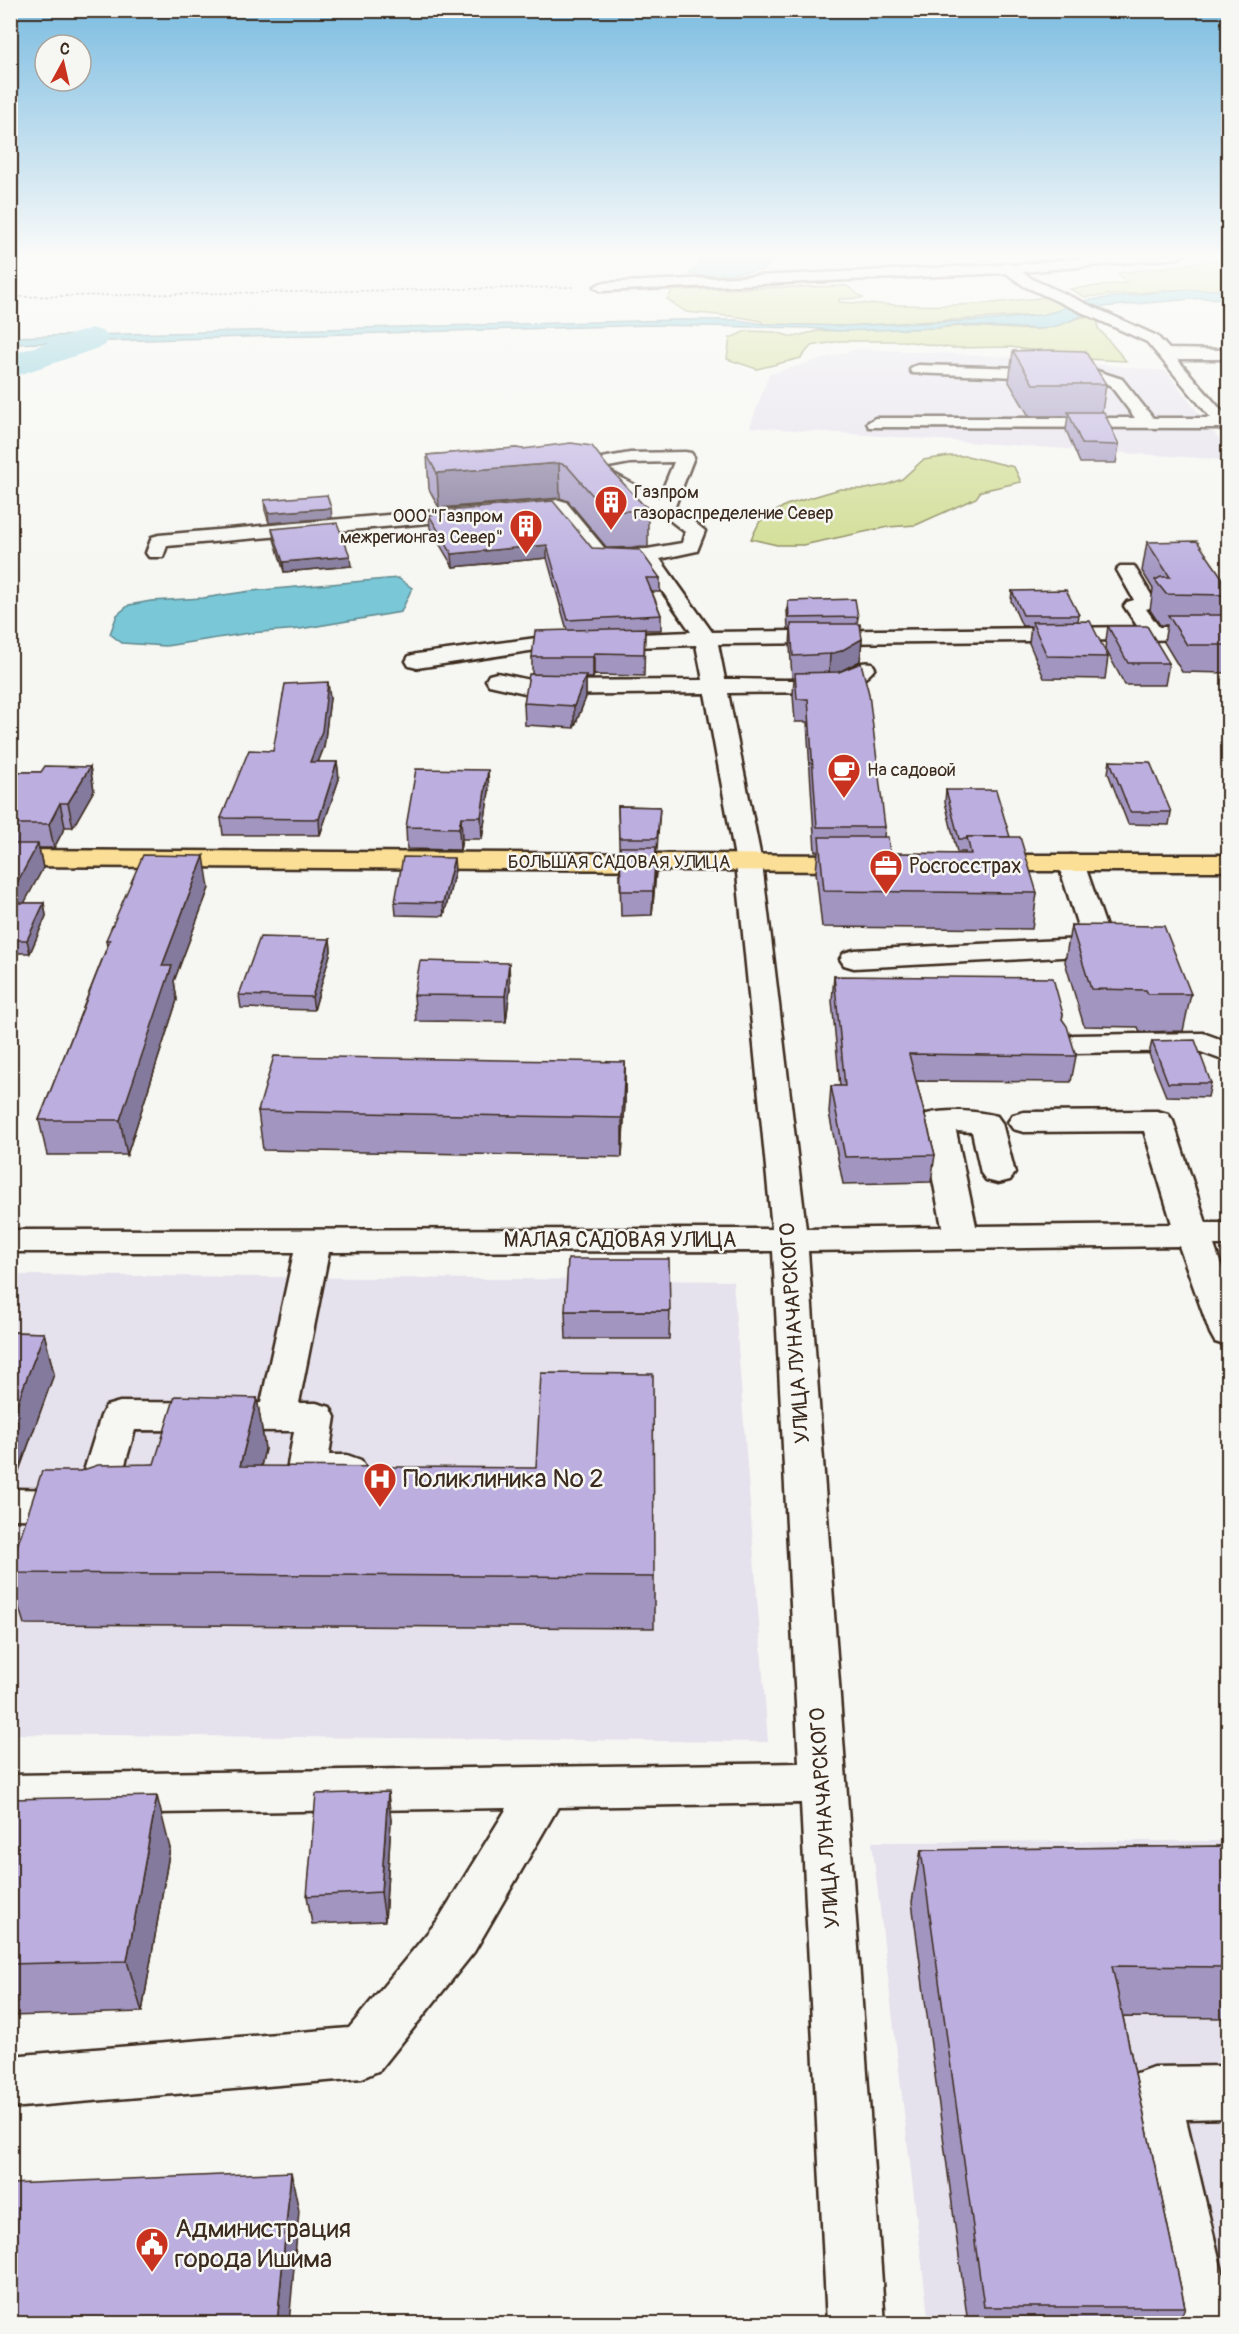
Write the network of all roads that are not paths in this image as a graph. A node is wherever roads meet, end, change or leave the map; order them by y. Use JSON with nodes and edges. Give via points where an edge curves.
{"nodes":[{"id":1,"x":1174,"y":363,"type":"edge"},
{"id":2,"x":918,"y":370,"type":"dead end"},
{"id":3,"x":1185,"y":376,"type":"junction"},
{"id":4,"x":1207,"y":376,"type":"dead end"},
{"id":5,"x":875,"y":423,"type":"dead end"},
{"id":6,"x":1148,"y":423,"type":"junction"},
{"id":7,"x":1227,"y":425,"type":"edge"},
{"id":8,"x":668,"y":510,"type":"junction"},
{"id":9,"x":156,"y":553,"type":"dead end"},
{"id":10,"x":647,"y":555,"type":"junction"},
{"id":11,"x":1127,"y":570,"type":"dead end"},
{"id":12,"x":1152,"y":633,"type":"junction"},
{"id":13,"x":1228,"y":633,"type":"edge"},
{"id":14,"x":706,"y":638,"type":"junction"},
{"id":15,"x":417,"y":661,"type":"dead end"},
{"id":16,"x":864,"y":668,"type":"edge"},
{"id":17,"x":497,"y":680,"type":"dead end"},
{"id":18,"x":716,"y":686,"type":"junction"},
{"id":19,"x":10,"y":858,"type":"edge"},
{"id":20,"x":749,"y":863,"type":"junction"},
{"id":21,"x":890,"y":863,"type":"edge"},
{"id":22,"x":961,"y":863,"type":"edge"},
{"id":23,"x":1071,"y":863,"type":"junction"},
{"id":24,"x":1228,"y":863,"type":"edge"},
{"id":25,"x":854,"y":959,"type":"dead end"},
{"id":26,"x":1074,"y":1044,"type":"edge"},
{"id":27,"x":1228,"y":1053,"type":"edge"},
{"id":28,"x":1024,"y":1122,"type":"dead end"},
{"id":29,"x":998,"y":1173,"type":"dead end"},
{"id":30,"x":1193,"y":1234,"type":"junction"},
{"id":31,"x":1228,"y":1234,"type":"edge"},
{"id":32,"x":961,"y":1237,"type":"junction"},
{"id":33,"x":314,"y":1240,"type":"junction"},
{"id":34,"x":790,"y":1240,"type":"junction"},
{"id":35,"x":10,"y":1241,"type":"edge"},
{"id":36,"x":1228,"y":1333,"type":"edge"},
{"id":37,"x":277,"y":1417,"type":"junction"},
{"id":38,"x":376,"y":1470,"type":"edge"},
{"id":39,"x":10,"y":1504,"type":"edge"},
{"id":40,"x":823,"y":1783,"type":"junction"},
{"id":41,"x":544,"y":1788,"type":"junction"},
{"id":42,"x":10,"y":1795,"type":"edge"},
{"id":43,"x":10,"y":2082,"type":"edge"},
{"id":44,"x":1228,"y":2092,"type":"edge"},
{"id":45,"x":856,"y":2324,"type":"edge"},
{"id":46,"x":1206,"y":2324,"type":"edge"}],
"edges":[{"from":1,"to":3,"type":"street"},
{"from":2,"to":6,"type":"street","via":[[1095,375],[1116,382]]},
{"from":3,"to":4,"type":"street"},
{"from":3,"to":7,"type":"street"},
{"from":5,"to":6,"type":"street"},
{"from":6,"to":7,"type":"street"},
{"from":8,"to":8,"type":"street","via":[[665,507],[685,457],[630,458],[548,473],[595,471]]},
{"from":8,"to":10,"type":"street","via":[[695,531],[690,547]]},
{"from":9,"to":10,"type":"street","via":[[159,541],[559,506],[601,556]]},
{"from":10,"to":14,"type":"street"},
{"from":11,"to":12,"type":"street","via":[[1146,603],[1134,606]]},
{"from":12,"to":13,"type":"street"},
{"from":12,"to":14,"type":"street"},
{"from":14,"to":15,"type":"street","via":[[536,644]]},
{"from":14,"to":18,"type":"street","name":"УЛИЦА ЛУНАЧАРСКОГО"},
{"from":16,"to":18,"type":"street","via":[[837,685]]},
{"from":17,"to":18,"type":"street","via":[[534,688]]},
{"from":18,"to":20,"type":"street","name":"УЛИЦА ЛУНАЧАРСКОГО"},
{"from":19,"to":20,"type":"main road","name":"БОЛЬШАЯ САДОВАЯ УЛИЦА"},
{"from":20,"to":21,"type":"main road","name":"БОЛЬШАЯ САДОВАЯ УЛИЦА"},
{"from":20,"to":34,"type":"street","name":"УЛИЦА ЛУНАЧАРСКОГО"},
{"from":22,"to":23,"type":"main road"},
{"from":23,"to":24,"type":"main road"},
{"from":23,"to":25,"type":"street","via":[[1099,947]]},
{"from":26,"to":27,"type":"street","via":[[1203,1042]]},
{"from":28,"to":30,"type":"street","via":[[1157,1121]]},
{"from":29,"to":32,"type":"street","via":[[986,1123],[938,1121]]},
{"from":30,"to":31,"type":"street","name":"МАЛАЯ САДОВАЯ УЛИЦА"},
{"from":30,"to":32,"type":"street","name":"МАЛАЯ САДОВАЯ УЛИЦА"},
{"from":30,"to":36,"type":"street"},
{"from":32,"to":34,"type":"street","name":"МАЛАЯ САДОВАЯ УЛИЦА"},
{"from":33,"to":34,"type":"street","name":"МАЛАЯ САДОВАЯ УЛИЦА"},
{"from":33,"to":35,"type":"street","name":"МАЛАЯ САДОВАЯ УЛИЦА"},
{"from":33,"to":37,"type":"street"},
{"from":34,"to":40,"type":"street","name":"УЛИЦА ЛУНАЧАРСКОГО"},
{"from":37,"to":38,"type":"street","via":[[316,1417],[307,1470]]},
{"from":37,"to":39,"type":"street","via":[[120,1416],[93,1505]]},
{"from":40,"to":41,"type":"street"},
{"from":40,"to":45,"type":"street","name":"УЛИЦА ЛУНАЧАРСКОГО"},
{"from":41,"to":42,"type":"street"},
{"from":41,"to":43,"type":"street","via":[[456,1936],[363,2052]]},
{"from":44,"to":46,"type":"street","via":[[1153,2092]]}]}
